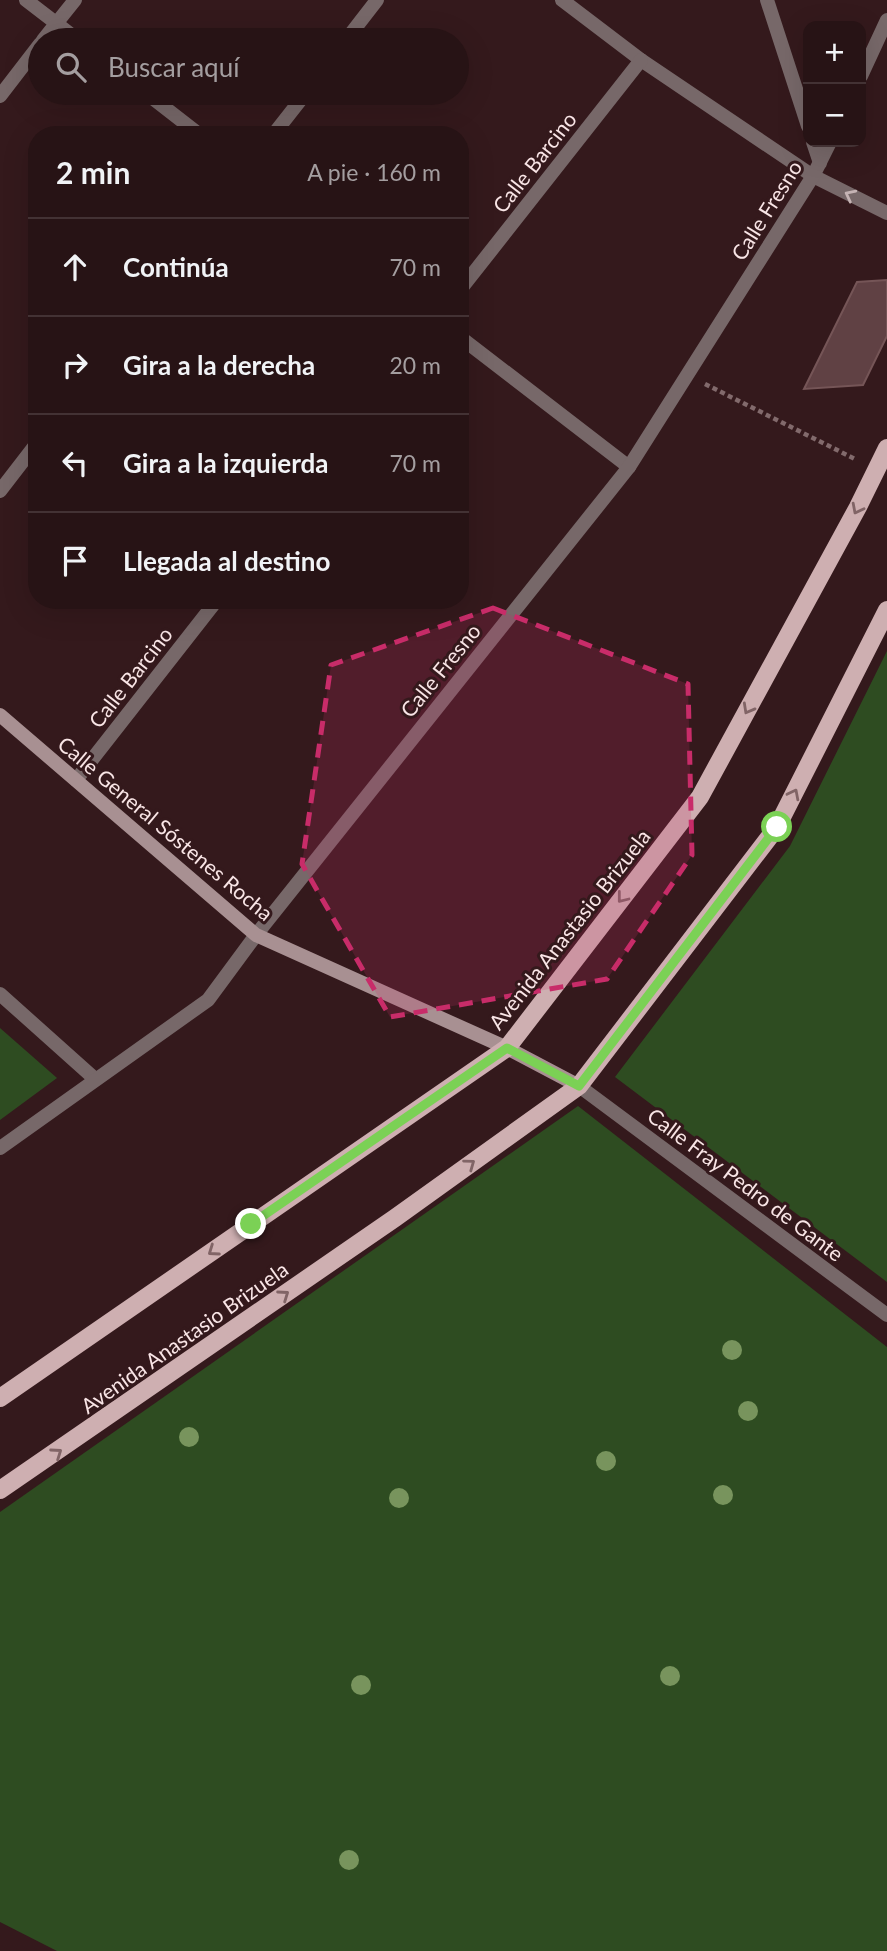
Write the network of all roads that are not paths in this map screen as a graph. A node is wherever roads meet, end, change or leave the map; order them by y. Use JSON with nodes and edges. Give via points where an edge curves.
{"nodes":[{"id":1,"x":26,"y":0,"type":"edge"},
{"id":2,"x":75,"y":0,"type":"edge"},
{"id":3,"x":377,"y":0,"type":"edge"},
{"id":4,"x":562,"y":0,"type":"edge"},
{"id":5,"x":767,"y":0,"type":"edge"},
{"id":6,"x":887,"y":20,"type":"edge"},
{"id":7,"x":56,"y":23,"type":"junction"},
{"id":8,"x":52,"y":28,"type":"edge"},
{"id":9,"x":62,"y":28,"type":"edge"},
{"id":10,"x":355,"y":28,"type":"edge"},
{"id":11,"x":28,"y":60,"type":"edge"},
{"id":12,"x":641,"y":60,"type":"junction"},
{"id":13,"x":866,"y":65,"type":"edge"},
{"id":14,"x":0,"y":96,"type":"edge"},
{"id":15,"x":161,"y":105,"type":"edge"},
{"id":16,"x":297,"y":105,"type":"edge"},
{"id":17,"x":803,"y":110,"type":"edge"},
{"id":18,"x":188,"y":126,"type":"edge"},
{"id":19,"x":280,"y":126,"type":"edge"},
{"id":20,"x":814,"y":147,"type":"edge"},
{"id":21,"x":828,"y":147,"type":"edge"},
{"id":22,"x":817,"y":170,"type":"junction"},
{"id":23,"x":887,"y":213,"type":"edge"},
{"id":24,"x":469,"y":278,"type":"edge"},
{"id":25,"x":469,"y":344,"type":"edge"},
{"id":26,"x":887,"y":448,"type":"edge"},
{"id":27,"x":28,"y":455,"type":"edge"},
{"id":28,"x":629,"y":467,"type":"junction"},
{"id":29,"x":0,"y":491,"type":"edge"},
{"id":30,"x":210,"y":609,"type":"edge"},
{"id":31,"x":887,"y":610,"type":"edge"},
{"id":32,"x":0,"y":715,"type":"edge"},
{"id":33,"x":76,"y":780,"type":"junction"},
{"id":34,"x":256,"y":935,"type":"junction"},
{"id":35,"x":0,"y":994,"type":"edge"},
{"id":36,"x":507,"y":1048,"type":"junction"},
{"id":37,"x":96,"y":1079,"type":"junction"},
{"id":38,"x":579,"y":1086,"type":"junction"},
{"id":39,"x":0,"y":1148,"type":"edge"},
{"id":40,"x":887,"y":1315,"type":"edge"},
{"id":41,"x":0,"y":1398,"type":"edge"},
{"id":42,"x":0,"y":1490,"type":"edge"}],
"edges":[{"from":1,"to":7,"type":"street"},
{"from":2,"to":7,"type":"street"},
{"from":3,"to":10,"type":"street"},
{"from":4,"to":12,"type":"street"},
{"from":5,"to":17,"type":"street"},
{"from":6,"to":13,"type":"street"},
{"from":7,"to":8,"type":"street"},
{"from":7,"to":9,"type":"street"},
{"from":11,"to":14,"type":"street"},
{"from":12,"to":22,"type":"street"},
{"from":12,"to":24,"type":"street","name":"Calle Barcino"},
{"from":15,"to":18,"type":"street"},
{"from":16,"to":19,"type":"street"},
{"from":20,"to":22,"type":"street"},
{"from":21,"to":22,"type":"street","name":"Calle Fresno"},
{"from":23,"to":22,"type":"street","one_way":true},
{"from":22,"to":28,"type":"street","name":"Calle Fresno"},
{"from":25,"to":28,"type":"street"},
{"from":26,"to":36,"type":"main road","name":"Avenida Anastasio Brizuela","one_way":true,"via":[[700,797]]},
{"from":27,"to":29,"type":"street"},
{"from":28,"to":34,"type":"street","name":"Calle Fresno"},
{"from":30,"to":33,"type":"street","name":"Calle Barcino"},
{"from":38,"to":31,"type":"main road","name":"Avenida Anastasio Brizuela","one_way":true,"via":[[777,827]]},
{"from":32,"to":33,"type":"street","name":"Calle General Sóstenes Rocha"},
{"from":33,"to":34,"type":"street","name":"Calle General Sóstenes Rocha"},
{"from":34,"to":36,"type":"street","name":"Calle General Sóstenes Rocha"},
{"from":34,"to":37,"type":"street","name":"Calle Fresno","via":[[208,1000]]},
{"from":35,"to":37,"type":"street"},
{"from":36,"to":38,"type":"street","name":"Calle General Sóstenes Rocha"},
{"from":36,"to":41,"type":"main road","name":"Avenida Anastasio Brizuela","one_way":true},
{"from":37,"to":39,"type":"street","name":"Calle Fresno"},
{"from":38,"to":40,"type":"street","name":"Calle Fray Pedro de Gante"},
{"from":42,"to":38,"type":"main road","name":"Avenida Anastasio Brizuela","one_way":true,"via":[[396,1218]]}]}
